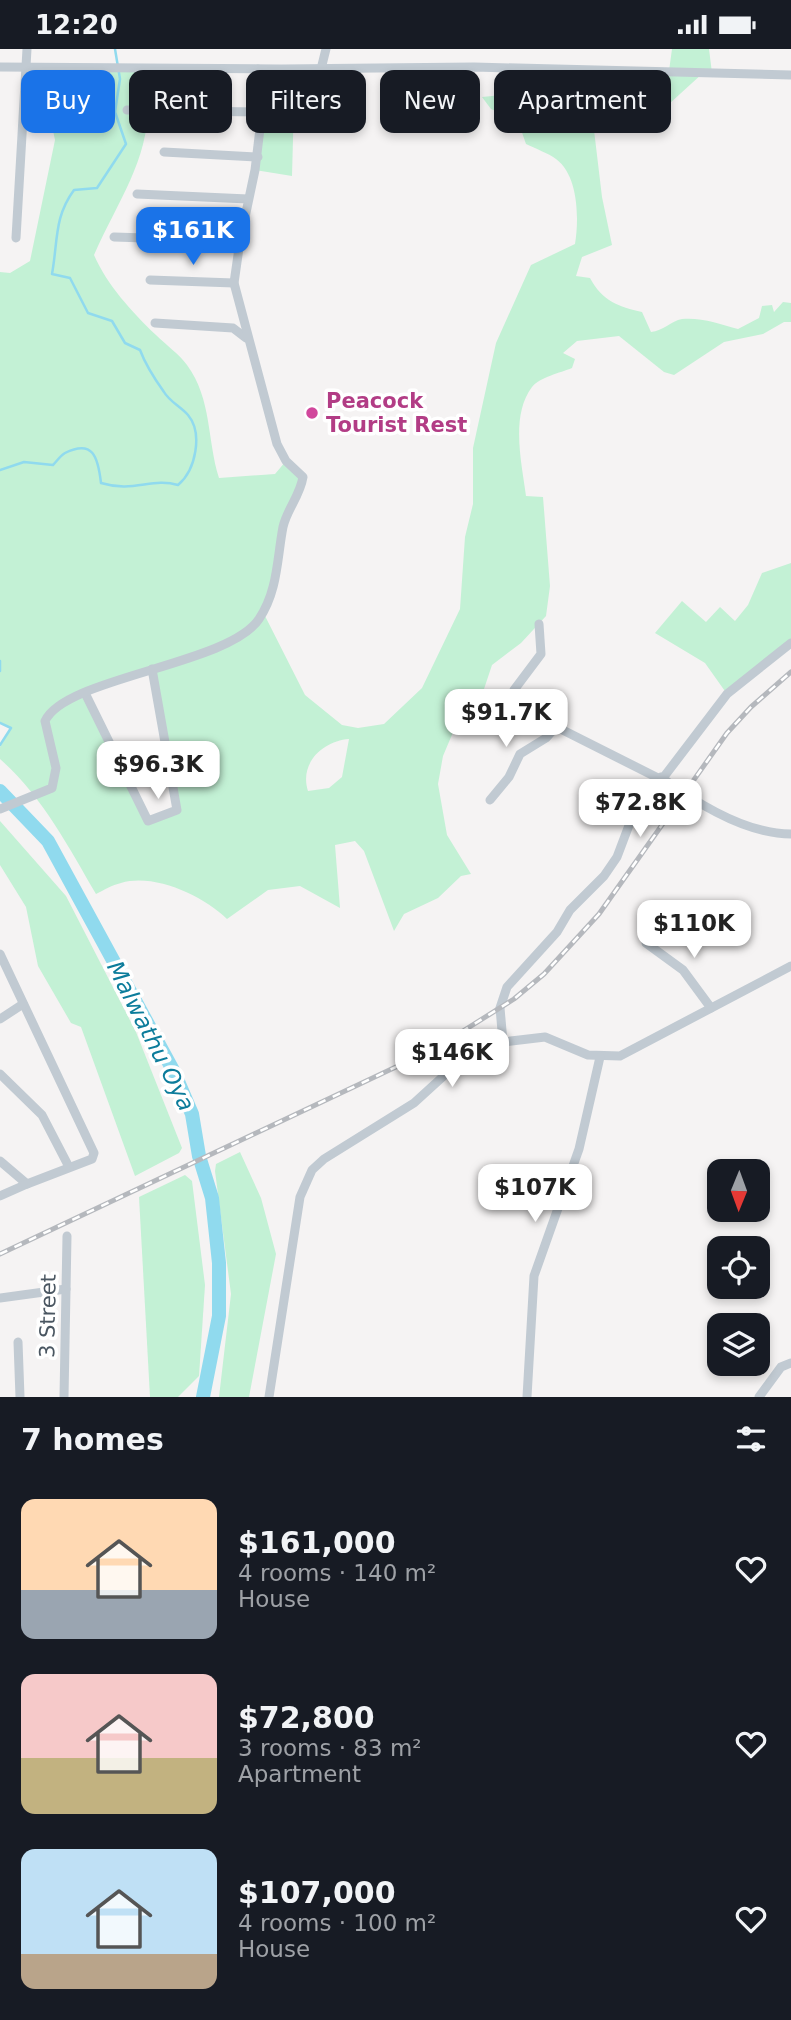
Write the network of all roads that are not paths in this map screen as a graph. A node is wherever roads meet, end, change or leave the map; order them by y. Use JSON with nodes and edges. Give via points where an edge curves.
{"nodes":[{"id":1,"x":27,"y":49,"type":"edge"},
{"id":2,"x":326,"y":49,"type":"edge"},
{"id":3,"x":0,"y":67,"type":"edge"},
{"id":4,"x":28,"y":67,"type":"junction"},
{"id":5,"x":258,"y":69,"type":"joint"},
{"id":6,"x":321,"y":69,"type":"junction"},
{"id":7,"x":335,"y":69,"type":"joint"},
{"id":8,"x":791,"y":75,"type":"edge"},
{"id":9,"x":127,"y":110,"type":"dead end"},
{"id":10,"x":246,"y":112,"type":"edge"},
{"id":11,"x":260,"y":133,"type":"edge"},
{"id":12,"x":164,"y":152,"type":"dead end"},
{"id":13,"x":258,"y":157,"type":"junction"},
{"id":14,"x":137,"y":194,"type":"dead end"},
{"id":15,"x":248,"y":199,"type":"junction"},
{"id":16,"x":16,"y":237,"type":"dead end"},
{"id":17,"x":114,"y":237,"type":"dead end"},
{"id":18,"x":240,"y":241,"type":"junction"},
{"id":19,"x":150,"y":280,"type":"dead end"},
{"id":20,"x":234,"y":283,"type":"junction"},
{"id":21,"x":155,"y":323,"type":"dead end"},
{"id":22,"x":246,"y":338,"type":"junction"},
{"id":23,"x":538,"y":624,"type":"dead end"},
{"id":24,"x":791,"y":643,"type":"edge"},
{"id":25,"x":152,"y":669,"type":"junction"},
{"id":26,"x":85,"y":693,"type":"junction"},
{"id":27,"x":556,"y":727,"type":"junction"},
{"id":28,"x":660,"y":778,"type":"junction"},
{"id":29,"x":490,"y":800,"type":"dead end"},
{"id":30,"x":0,"y":809,"type":"edge"},
{"id":31,"x":791,"y":834,"type":"edge"},
{"id":32,"x":646,"y":943,"type":"dead end"},
{"id":33,"x":0,"y":954,"type":"edge"},
{"id":34,"x":791,"y":966,"type":"edge"},
{"id":35,"x":23,"y":1004,"type":"junction"},
{"id":36,"x":711,"y":1007,"type":"junction"},
{"id":37,"x":0,"y":1020,"type":"edge"},
{"id":38,"x":503,"y":1042,"type":"junction"},
{"id":39,"x":600,"y":1058,"type":"junction"},
{"id":40,"x":0,"y":1075,"type":"edge"},
{"id":41,"x":0,"y":1161,"type":"edge"},
{"id":42,"x":69,"y":1167,"type":"junction"},
{"id":43,"x":27,"y":1184,"type":"junction"},
{"id":44,"x":0,"y":1196,"type":"edge"},
{"id":45,"x":67,"y":1236,"type":"dead end"},
{"id":46,"x":66,"y":1289,"type":"junction"},
{"id":47,"x":0,"y":1298,"type":"edge"},
{"id":48,"x":18,"y":1342,"type":"dead end"},
{"id":49,"x":791,"y":1363,"type":"edge"},
{"id":50,"x":20,"y":1397,"type":"edge"},
{"id":51,"x":64,"y":1397,"type":"edge"},
{"id":52,"x":269,"y":1397,"type":"edge"},
{"id":53,"x":527,"y":1397,"type":"edge"},
{"id":54,"x":759,"y":1397,"type":"edge"}],
"edges":[{"from":1,"to":4,"type":"street"},
{"from":2,"to":6,"type":"street"},
{"from":3,"to":4,"type":"street"},
{"from":4,"to":5,"type":"street"},
{"from":4,"to":16,"type":"street"},
{"from":5,"to":6,"type":"street"},
{"from":6,"to":7,"type":"street"},
{"from":7,"to":8,"type":"street","via":[[474,67]]},
{"from":9,"to":10,"type":"street"},
{"from":11,"to":13,"type":"street"},
{"from":12,"to":13,"type":"street"},
{"from":13,"to":15,"type":"street"},
{"from":14,"to":15,"type":"street"},
{"from":15,"to":18,"type":"street"},
{"from":17,"to":18,"type":"street"},
{"from":18,"to":20,"type":"street"},
{"from":19,"to":20,"type":"street"},
{"from":20,"to":22,"type":"street"},
{"from":21,"to":22,"type":"street","via":[[233,328]]},
{"from":22,"to":25,"type":"street","via":[[277,445],[303,477],[284,524],[279,569],[269,601],[252,627],[230,642]]},
{"from":23,"to":27,"type":"street","via":[[541,654],[512,699],[519,708]]},
{"from":24,"to":28,"type":"street","via":[[727,694]]},
{"from":25,"to":26,"type":"street"},
{"from":25,"to":26,"type":"street","via":[[177,810],[148,821]]},
{"from":26,"to":30,"type":"street","via":[[57,707],[45,721],[56,768],[52,788]]},
{"from":27,"to":28,"type":"street"},
{"from":27,"to":29,"type":"street","via":[[520,754]]},
{"from":28,"to":31,"type":"street","via":[[734,820]]},
{"from":28,"to":38,"type":"street","via":[[631,820],[604,876],[507,987],[500,1008]]},
{"from":32,"to":36,"type":"street","via":[[683,970]]},
{"from":33,"to":35,"type":"street"},
{"from":34,"to":36,"type":"street"},
{"from":35,"to":37,"type":"street"},
{"from":35,"to":42,"type":"street","via":[[94,1153],[92,1159]]},
{"from":36,"to":39,"type":"street","via":[[620,1056]]},
{"from":38,"to":39,"type":"street","via":[[545,1037]]},
{"from":38,"to":52,"type":"street","via":[[448,1072],[414,1104],[312,1170],[300,1198]]},
{"from":39,"to":53,"type":"street","via":[[579,1149],[534,1276]]},
{"from":40,"to":42,"type":"street","via":[[42,1115]]},
{"from":41,"to":43,"type":"street"},
{"from":42,"to":43,"type":"street"},
{"from":43,"to":44,"type":"street"},
{"from":45,"to":46,"type":"street","name":"3 Street"},
{"from":46,"to":47,"type":"street"},
{"from":46,"to":51,"type":"street","name":"3 Street"},
{"from":48,"to":50,"type":"street"},
{"from":49,"to":54,"type":"street","via":[[781,1367]]}]}
